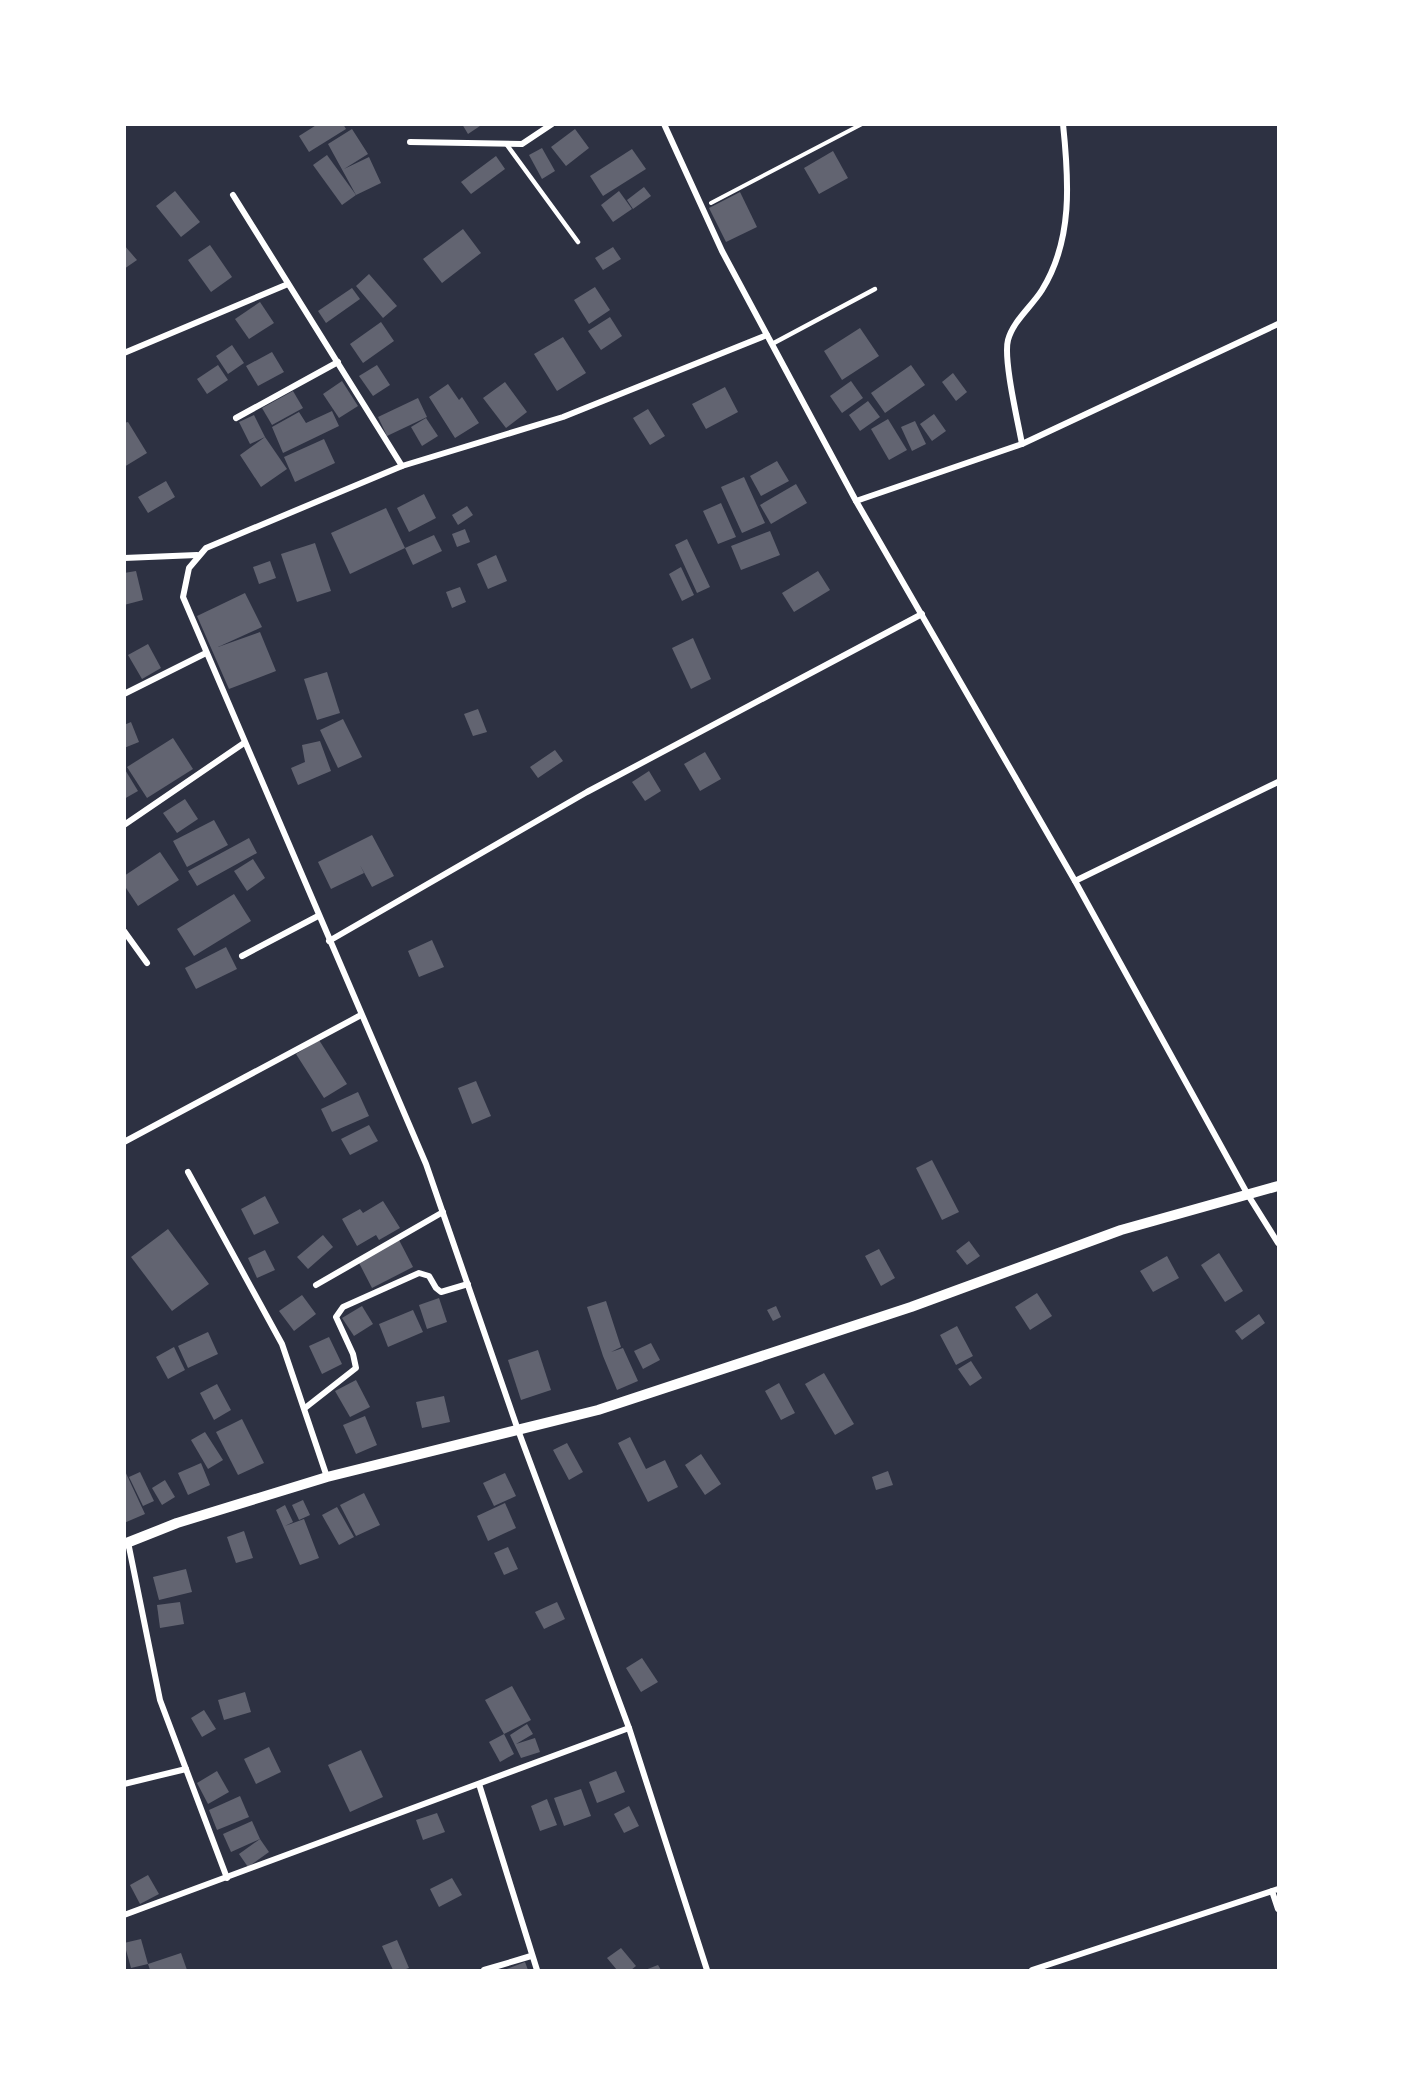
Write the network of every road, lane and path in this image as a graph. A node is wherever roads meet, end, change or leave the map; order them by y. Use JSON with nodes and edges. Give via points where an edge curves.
{"nodes":[{"id":1,"x":552,"y":124,"type":"edge"},
{"id":2,"x":664,"y":124,"type":"edge"},
{"id":3,"x":862,"y":124,"type":"edge"},
{"id":4,"x":1063,"y":124,"type":"edge"},
{"id":5,"x":410,"y":142,"type":"dead end"},
{"id":6,"x":507,"y":145,"type":"junction"},
{"id":7,"x":233,"y":195,"type":"dead end"},
{"id":8,"x":703,"y":208,"type":"junction"},
{"id":9,"x":578,"y":242,"type":"dead end"},
{"id":10,"x":288,"y":284,"type":"junction"},
{"id":11,"x":875,"y":290,"type":"dead end"},
{"id":12,"x":1278,"y":324,"type":"edge"},
{"id":13,"x":767,"y":335,"type":"junction"},
{"id":14,"x":772,"y":344,"type":"junction"},
{"id":15,"x":124,"y":353,"type":"edge"},
{"id":16,"x":338,"y":362,"type":"junction"},
{"id":17,"x":236,"y":418,"type":"dead end"},
{"id":18,"x":1022,"y":444,"type":"junction"},
{"id":19,"x":402,"y":466,"type":"junction"},
{"id":20,"x":856,"y":501,"type":"junction"},
{"id":21,"x":197,"y":555,"type":"junction"},
{"id":22,"x":124,"y":558,"type":"edge"},
{"id":23,"x":922,"y":614,"type":"junction"},
{"id":24,"x":206,"y":652,"type":"junction"},
{"id":25,"x":124,"y":694,"type":"edge"},
{"id":26,"x":244,"y":743,"type":"junction"},
{"id":27,"x":1278,"y":782,"type":"edge"},
{"id":28,"x":124,"y":825,"type":"edge"},
{"id":29,"x":1075,"y":881,"type":"junction"},
{"id":30,"x":318,"y":916,"type":"junction"},
{"id":31,"x":124,"y":931,"type":"edge"},
{"id":32,"x":329,"y":941,"type":"junction"},
{"id":33,"x":242,"y":956,"type":"dead end"},
{"id":34,"x":147,"y":963,"type":"dead end"},
{"id":35,"x":361,"y":1015,"type":"junction"},
{"id":36,"x":124,"y":1142,"type":"edge"},
{"id":37,"x":188,"y":1172,"type":"dead end"},
{"id":38,"x":1278,"y":1186,"type":"edge"},
{"id":39,"x":1248,"y":1195,"type":"junction"},
{"id":40,"x":443,"y":1212,"type":"junction"},
{"id":41,"x":1278,"y":1243,"type":"edge"},
{"id":42,"x":468,"y":1284,"type":"junction"},
{"id":43,"x":316,"y":1285,"type":"dead end"},
{"id":44,"x":305,"y":1408,"type":"junction"},
{"id":45,"x":518,"y":1430,"type":"junction"},
{"id":46,"x":327,"y":1478,"type":"junction"},
{"id":47,"x":126,"y":1541,"type":"edge"},
{"id":48,"x":629,"y":1728,"type":"junction"},
{"id":49,"x":186,"y":1769,"type":"junction"},
{"id":50,"x":124,"y":1784,"type":"edge"},
{"id":51,"x":479,"y":1784,"type":"junction"},
{"id":52,"x":227,"y":1878,"type":"junction"},
{"id":53,"x":1275,"y":1890,"type":"edge"},
{"id":54,"x":1278,"y":1909,"type":"edge"},
{"id":55,"x":124,"y":1915,"type":"edge"},
{"id":56,"x":531,"y":1956,"type":"junction"},
{"id":57,"x":484,"y":1971,"type":"edge"},
{"id":58,"x":537,"y":1971,"type":"edge"},
{"id":59,"x":707,"y":1971,"type":"edge"},
{"id":60,"x":1032,"y":1971,"type":"edge"}],
"edges":[{"from":1,"to":6,"type":"street","via":[[522,144]]},
{"from":2,"to":8,"type":"street"},
{"from":3,"to":8,"type":"path"},
{"from":4,"to":18,"type":"street","via":[[1068,218],[1046,282],[1008,340]]},
{"from":5,"to":6,"type":"street"},
{"from":6,"to":9,"type":"lane"},
{"from":7,"to":10,"type":"street"},
{"from":8,"to":13,"type":"street"},
{"from":10,"to":15,"type":"street"},
{"from":10,"to":16,"type":"street"},
{"from":11,"to":14,"type":"lane"},
{"from":12,"to":18,"type":"street"},
{"from":13,"to":14,"type":"street"},
{"from":13,"to":19,"type":"street","via":[[563,417]]},
{"from":14,"to":20,"type":"street"},
{"from":16,"to":17,"type":"street"},
{"from":16,"to":19,"type":"street"},
{"from":18,"to":20,"type":"street"},
{"from":19,"to":21,"type":"street"},
{"from":20,"to":23,"type":"street"},
{"from":21,"to":22,"type":"street"},
{"from":21,"to":24,"type":"street","via":[[186,575],[183,597]]},
{"from":23,"to":29,"type":"street"},
{"from":23,"to":32,"type":"street","via":[[587,792]]},
{"from":24,"to":25,"type":"street"},
{"from":24,"to":26,"type":"street"},
{"from":26,"to":28,"type":"street"},
{"from":26,"to":30,"type":"street"},
{"from":27,"to":29,"type":"street"},
{"from":29,"to":39,"type":"street"},
{"from":30,"to":32,"type":"street"},
{"from":30,"to":33,"type":"street"},
{"from":31,"to":34,"type":"street"},
{"from":32,"to":35,"type":"street"},
{"from":35,"to":36,"type":"street"},
{"from":35,"to":40,"type":"street"},
{"from":37,"to":44,"type":"street","via":[[269,1315]]},
{"from":38,"to":39,"type":"street"},
{"from":39,"to":41,"type":"street"},
{"from":39,"to":45,"type":"street","via":[[1121,1230],[911,1307],[598,1410]]},
{"from":40,"to":42,"type":"street"},
{"from":40,"to":43,"type":"street"},
{"from":42,"to":44,"type":"street","via":[[441,1292],[429,1276],[418,1273],[343,1307],[336,1317],[356,1368]]},
{"from":42,"to":45,"type":"street"},
{"from":44,"to":46,"type":"street"},
{"from":45,"to":46,"type":"street"},
{"from":45,"to":48,"type":"street"},
{"from":46,"to":47,"type":"street"},
{"from":47,"to":49,"type":"street","via":[[160,1700]]},
{"from":48,"to":51,"type":"street"},
{"from":48,"to":59,"type":"street"},
{"from":49,"to":50,"type":"street"},
{"from":49,"to":52,"type":"street"},
{"from":51,"to":52,"type":"street"},
{"from":51,"to":56,"type":"street"},
{"from":52,"to":55,"type":"street"},
{"from":53,"to":54,"type":"street"},
{"from":53,"to":60,"type":"street"},
{"from":56,"to":57,"type":"street"},
{"from":56,"to":58,"type":"street"}]}
